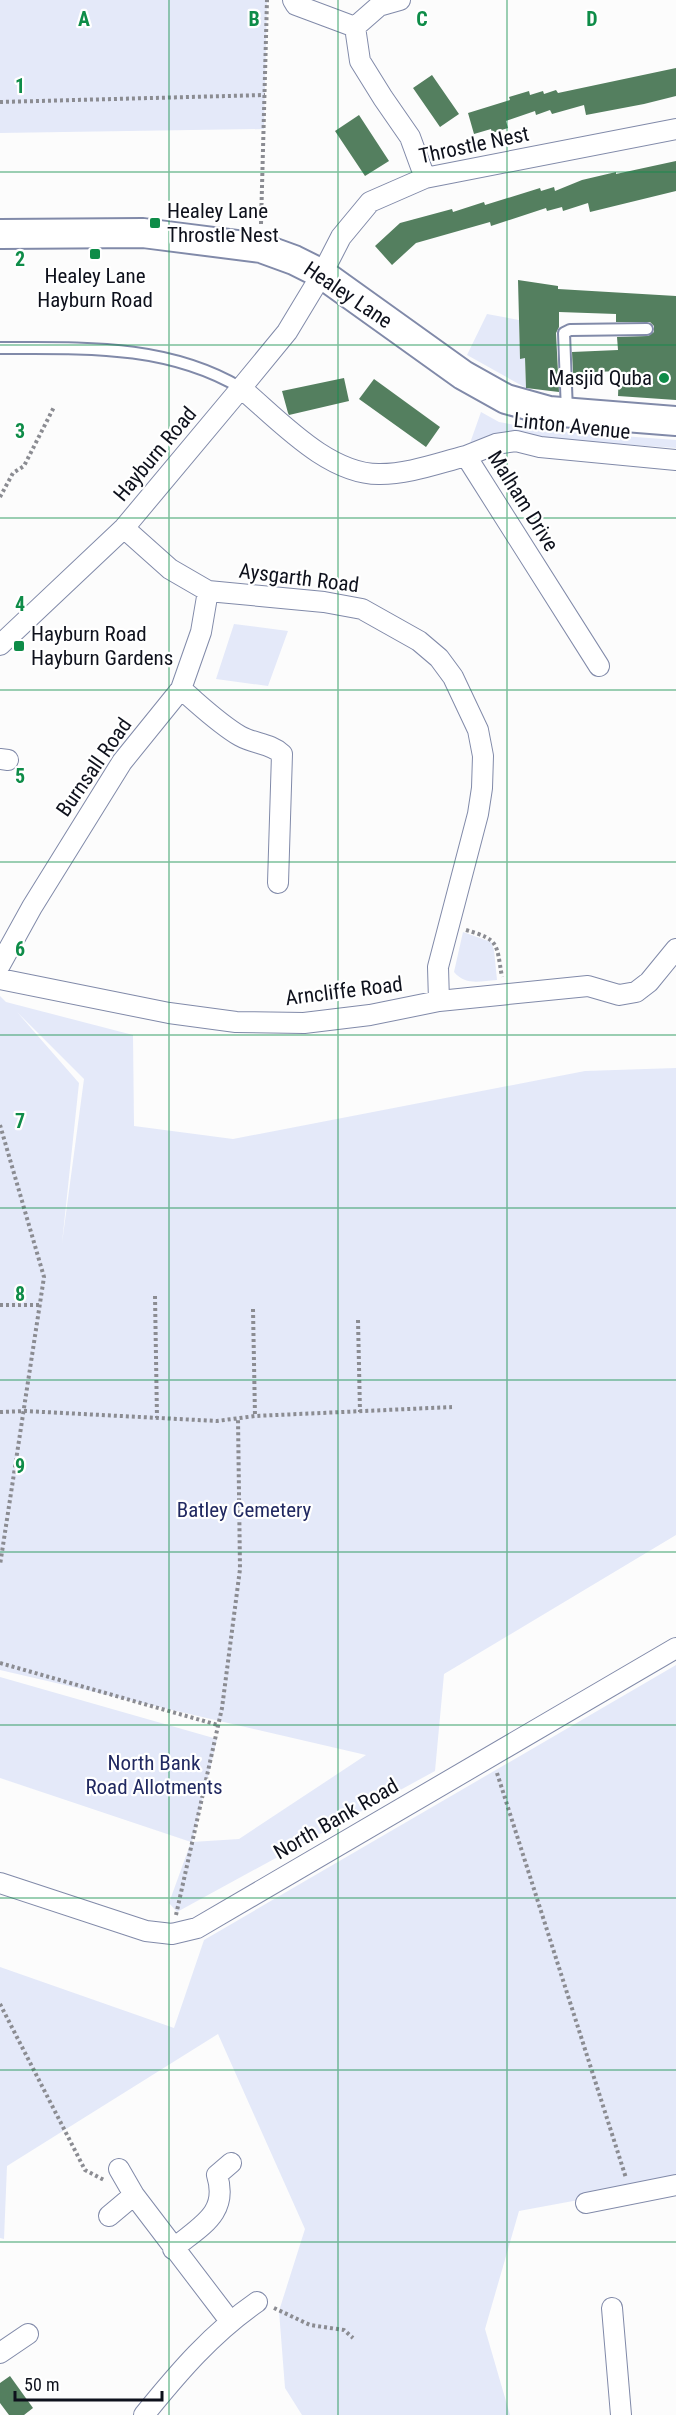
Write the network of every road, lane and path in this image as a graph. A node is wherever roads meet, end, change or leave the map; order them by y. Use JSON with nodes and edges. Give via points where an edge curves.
{"nodes":[{"id":1,"x":267,"y":0,"type":"edge"},
{"id":2,"x":293,"y":0,"type":"edge"},
{"id":3,"x":400,"y":0,"type":"edge"},
{"id":4,"x":355,"y":27,"type":"junction"},
{"id":5,"x":265,"y":95,"type":"junction"},
{"id":6,"x":0,"y":102,"type":"edge"},
{"id":7,"x":676,"y":129,"type":"edge"},
{"id":8,"x":425,"y":178,"type":"junction"},
{"id":9,"x":0,"y":234,"type":"edge"},
{"id":10,"x":261,"y":248,"type":"junction"},
{"id":11,"x":322,"y":274,"type":"junction"},
{"id":12,"x":647,"y":328,"type":"dead end"},
{"id":13,"x":0,"y":348,"type":"edge"},
{"id":14,"x":241,"y":388,"type":"junction"},
{"id":15,"x":54,"y":407,"type":"dead end"},
{"id":16,"x":567,"y":412,"type":"junction"},
{"id":17,"x":676,"y":421,"type":"edge"},
{"id":18,"x":466,"y":456,"type":"junction"},
{"id":19,"x":676,"y":460,"type":"edge"},
{"id":20,"x":0,"y":497,"type":"edge"},
{"id":21,"x":124,"y":528,"type":"junction"},
{"id":22,"x":208,"y":591,"type":"junction"},
{"id":23,"x":0,"y":645,"type":"edge"},
{"id":24,"x":599,"y":666,"type":"dead end"},
{"id":25,"x":181,"y":689,"type":"junction"},
{"id":26,"x":278,"y":884,"type":"dead end"},
{"id":27,"x":450,"y":926,"type":"junction"},
{"id":28,"x":676,"y":949,"type":"edge"},
{"id":29,"x":0,"y":964,"type":"edge"},
{"id":30,"x":0,"y":980,"type":"edge"},
{"id":31,"x":503,"y":996,"type":"junction"},
{"id":32,"x":440,"y":1001,"type":"junction"},
{"id":33,"x":0,"y":1125,"type":"edge"},
{"id":34,"x":155,"y":1296,"type":"dead end"},
{"id":35,"x":0,"y":1305,"type":"edge"},
{"id":36,"x":40,"y":1305,"type":"junction"},
{"id":37,"x":254,"y":1310,"type":"dead end"},
{"id":38,"x":358,"y":1320,"type":"dead end"},
{"id":39,"x":452,"y":1407,"type":"dead end"},
{"id":40,"x":25,"y":1411,"type":"junction"},
{"id":41,"x":0,"y":1412,"type":"edge"},
{"id":42,"x":360,"y":1412,"type":"junction"},
{"id":43,"x":255,"y":1416,"type":"junction"},
{"id":44,"x":157,"y":1418,"type":"junction"},
{"id":45,"x":238,"y":1418,"type":"junction"},
{"id":46,"x":3,"y":1532,"type":"edge"},
{"id":47,"x":0,"y":1565,"type":"edge"},
{"id":48,"x":676,"y":1648,"type":"edge"},
{"id":49,"x":0,"y":1663,"type":"edge"},
{"id":50,"x":219,"y":1725,"type":"junction"},
{"id":51,"x":491,"y":1755,"type":"junction"},
{"id":52,"x":0,"y":1883,"type":"edge"},
{"id":53,"x":172,"y":1934,"type":"junction"},
{"id":54,"x":0,"y":2004,"type":"edge"},
{"id":55,"x":231,"y":2163,"type":"dead end"},
{"id":56,"x":119,"y":2169,"type":"dead end"},
{"id":57,"x":676,"y":2185,"type":"edge"},
{"id":58,"x":631,"y":2194,"type":"junction"},
{"id":59,"x":134,"y":2195,"type":"junction"},
{"id":60,"x":586,"y":2203,"type":"dead end"},
{"id":61,"x":109,"y":2216,"type":"dead end"},
{"id":62,"x":173,"y":2249,"type":"junction"},
{"id":63,"x":261,"y":2298,"type":"joint"},
{"id":64,"x":612,"y":2308,"type":"dead end"},
{"id":65,"x":230,"y":2321,"type":"junction"},
{"id":66,"x":28,"y":2334,"type":"dead end"},
{"id":67,"x":353,"y":2338,"type":"dead end"},
{"id":68,"x":0,"y":2353,"type":"edge"},
{"id":69,"x":144,"y":2415,"type":"edge"},
{"id":70,"x":621,"y":2415,"type":"edge"}],
"edges":[{"from":1,"to":5,"type":"path"},
{"from":2,"to":4,"type":"street","via":[[296,5]]},
{"from":3,"to":4,"type":"street","via":[[379,6]]},
{"from":4,"to":8,"type":"street","via":[[360,61],[410,137]]},
{"from":5,"to":6,"type":"path"},
{"from":5,"to":10,"type":"path"},
{"from":7,"to":8,"type":"street","name":"Throstle Nest"},
{"from":8,"to":11,"type":"street","name":"Throstle Nest","via":[[370,201],[341,237]]},
{"from":9,"to":10,"type":"main road","name":"Healey Lane","via":[[143,232]]},
{"from":10,"to":11,"type":"main road","name":"Healey Lane"},
{"from":11,"to":14,"type":"street","name":"Hayburn Road","via":[[287,332]]},
{"from":11,"to":16,"type":"main road","name":"Healey Lane","via":[[463,375],[506,399]]},
{"from":12,"to":16,"type":"lane","via":[[564,333]]},
{"from":13,"to":14,"type":"lane","via":[[104,350],[163,356],[220,375]]},
{"from":14,"to":18,"type":"street","name":"Malham Drive","via":[[318,453],[355,471],[400,473]]},
{"from":14,"to":21,"type":"street","name":"Hayburn Road"},
{"from":15,"to":20,"type":"path","via":[[24,466],[13,473]]},
{"from":16,"to":17,"type":"main road","name":"Healey Lane"},
{"from":18,"to":19,"type":"street","name":"Linton Avenue","via":[[516,441],[540,447]]},
{"from":18,"to":24,"type":"street","name":"Malham Drive"},
{"from":21,"to":22,"type":"street","name":"Aysgarth Road","via":[[170,569]]},
{"from":21,"to":23,"type":"street","name":"Hayburn Road"},
{"from":22,"to":25,"type":"street","name":"Burnsall Road","via":[[201,632]]},
{"from":22,"to":27,"type":"street","name":"Aysgarth Road","via":[[362,609],[419,640],[439,658],[469,708],[483,756],[478,814]]},
{"from":25,"to":26,"type":"street","via":[[242,737],[274,747],[282,754]]},
{"from":25,"to":29,"type":"street","name":"Burnsall Road","via":[[122,762]]},
{"from":27,"to":31,"type":"path","via":[[492,939],[497,947]]},
{"from":27,"to":32,"type":"street","name":"Aysgarth Road","via":[[438,967]]},
{"from":28,"to":31,"type":"street","name":"Arncliffe Road","via":[[636,992],[619,995],[588,986]]},
{"from":30,"to":32,"type":"street","name":"Arncliffe Road","via":[[168,1013],[236,1022],[304,1023]]},
{"from":31,"to":32,"type":"street","name":"Arncliffe Road"},
{"from":33,"to":36,"type":"path","via":[[44,1277]]},
{"from":34,"to":44,"type":"path"},
{"from":35,"to":36,"type":"path"},
{"from":36,"to":40,"type":"path"},
{"from":37,"to":43,"type":"path"},
{"from":38,"to":42,"type":"path"},
{"from":39,"to":42,"type":"path"},
{"from":40,"to":41,"type":"path"},
{"from":40,"to":44,"type":"path"},
{"from":40,"to":46,"type":"path"},
{"from":42,"to":43,"type":"path"},
{"from":43,"to":45,"type":"path"},
{"from":44,"to":45,"type":"path"},
{"from":45,"to":50,"type":"path","via":[[240,1569]]},
{"from":46,"to":47,"type":"path"},
{"from":48,"to":51,"type":"street","name":"North Bank Road"},
{"from":49,"to":50,"type":"path"},
{"from":50,"to":53,"type":"path"},
{"from":51,"to":53,"type":"street","name":"North Bank Road","via":[[197,1928]]},
{"from":51,"to":58,"type":"path"},
{"from":52,"to":53,"type":"street","name":"North Bank Road","via":[[129,1926]]},
{"from":54,"to":59,"type":"path","via":[[85,2170]]},
{"from":55,"to":62,"type":"street","via":[[217,2175],[222,2190],[216,2213]]},
{"from":56,"to":59,"type":"street"},
{"from":57,"to":58,"type":"street"},
{"from":58,"to":60,"type":"street"},
{"from":59,"to":61,"type":"street"},
{"from":59,"to":62,"type":"street"},
{"from":62,"to":65,"type":"street"},
{"from":63,"to":65,"type":"street"},
{"from":63,"to":67,"type":"path","via":[[310,2325],[344,2330]]},
{"from":64,"to":70,"type":"street"},
{"from":65,"to":69,"type":"street","via":[[184,2365]]},
{"from":66,"to":68,"type":"street"}]}
